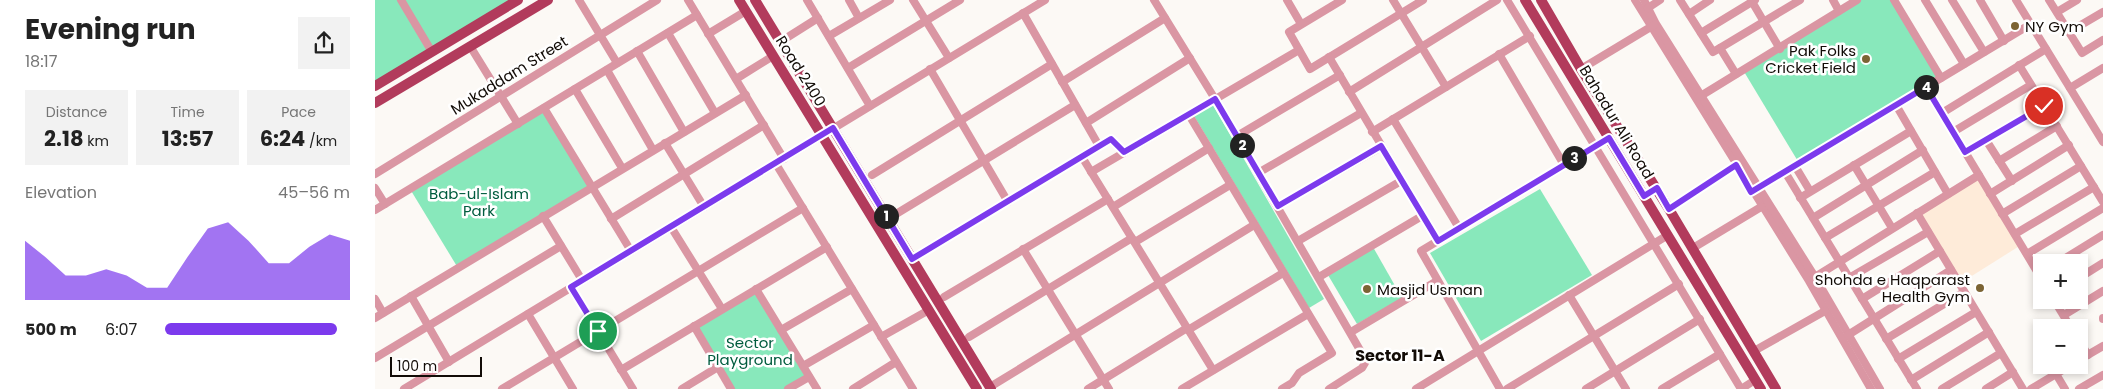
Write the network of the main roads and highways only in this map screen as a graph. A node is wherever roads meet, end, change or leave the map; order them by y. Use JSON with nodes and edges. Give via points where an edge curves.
{"nodes":[{"id":1,"x":518,"y":0,"type":"edge"},
{"id":2,"x":547,"y":0,"type":"edge"},
{"id":3,"x":739,"y":0,"type":"edge"},
{"id":4,"x":755,"y":0,"type":"edge"},
{"id":5,"x":1525,"y":0,"type":"edge"},
{"id":6,"x":1541,"y":0,"type":"edge"},
{"id":7,"x":375,"y":86,"type":"edge"},
{"id":8,"x":375,"y":103,"type":"edge"},
{"id":9,"x":1657,"y":188,"type":"junction"},
{"id":10,"x":1644,"y":196,"type":"junction"},
{"id":11,"x":991,"y":388,"type":"edge"},
{"id":12,"x":977,"y":389,"type":"edge"},
{"id":13,"x":1761,"y":389,"type":"edge"},
{"id":14,"x":1776,"y":389,"type":"edge"}],
"edges":[{"from":1,"to":7,"type":"main road"},
{"from":2,"to":8,"type":"main road"},
{"from":3,"to":12,"type":"main road","name":"Road 2400"},
{"from":4,"to":11,"type":"main road","name":"Road 2400"},
{"from":5,"to":10,"type":"main road","name":"Bahadur Ali Road"},
{"from":6,"to":9,"type":"main road","name":"Bahadur Ali Road"},
{"from":9,"to":10,"type":"main road"},
{"from":9,"to":14,"type":"main road","name":"Bahadur Ali Road"},
{"from":10,"to":13,"type":"main road","name":"Bahadur Ali Road"}]}
